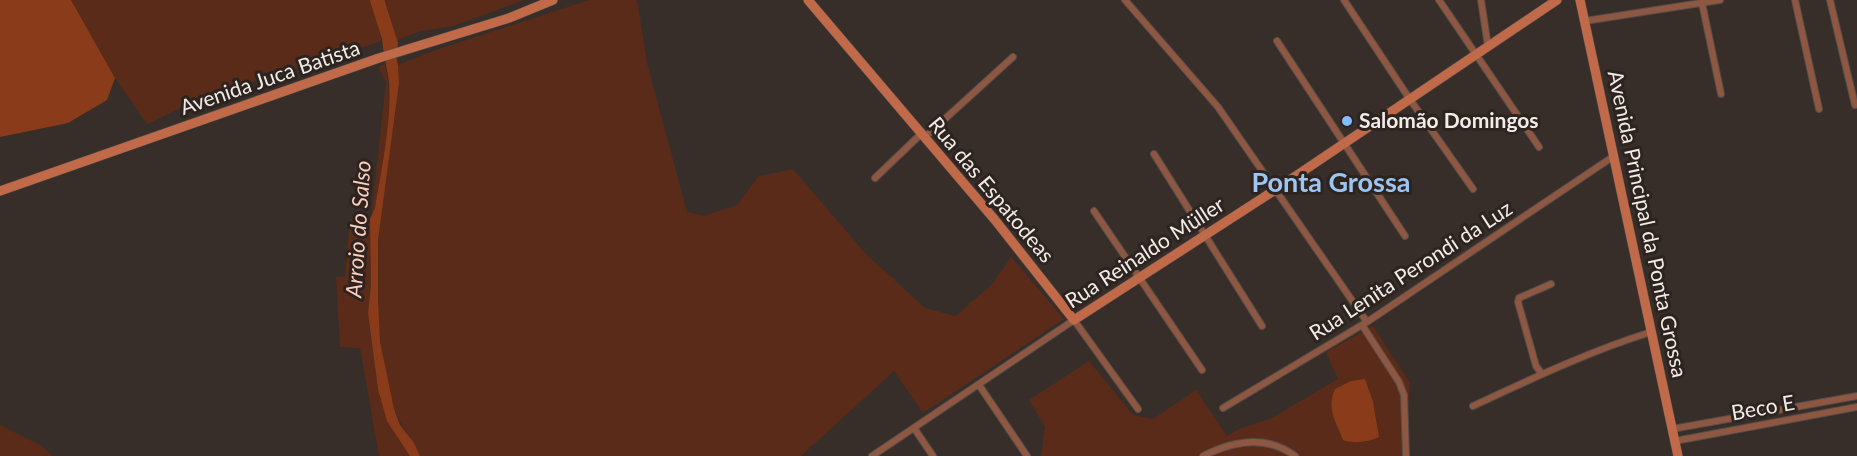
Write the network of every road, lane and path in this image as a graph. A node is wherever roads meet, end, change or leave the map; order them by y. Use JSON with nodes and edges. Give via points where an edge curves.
{"nodes":[{"id":1,"x":553,"y":0,"type":"edge"},
{"id":2,"x":808,"y":0,"type":"edge"},
{"id":3,"x":1125,"y":0,"type":"edge"},
{"id":4,"x":1344,"y":0,"type":"edge"},
{"id":5,"x":1439,"y":0,"type":"edge"},
{"id":6,"x":1481,"y":0,"type":"edge"},
{"id":7,"x":1557,"y":0,"type":"edge"},
{"id":8,"x":1580,"y":0,"type":"edge"},
{"id":9,"x":1720,"y":0,"type":"edge"},
{"id":10,"x":1795,"y":0,"type":"edge"},
{"id":11,"x":1830,"y":0,"type":"edge"},
{"id":12,"x":1702,"y":3,"type":"junction"},
{"id":13,"x":1585,"y":21,"type":"junction"},
{"id":14,"x":1277,"y":41,"type":"dead end"},
{"id":15,"x":1488,"y":46,"type":"junction"},
{"id":16,"x":1476,"y":54,"type":"junction"},
{"id":17,"x":1013,"y":57,"type":"dead end"},
{"id":18,"x":1721,"y":94,"type":"dead end"},
{"id":19,"x":1409,"y":98,"type":"junction"},
{"id":20,"x":1855,"y":105,"type":"dead end"},
{"id":21,"x":1819,"y":109,"type":"dead end"},
{"id":22,"x":923,"y":135,"type":"junction"},
{"id":23,"x":1345,"y":142,"type":"junction"},
{"id":24,"x":1539,"y":147,"type":"dead end"},
{"id":25,"x":1154,"y":154,"type":"dead end"},
{"id":26,"x":1614,"y":156,"type":"junction"},
{"id":27,"x":875,"y":178,"type":"dead end"},
{"id":28,"x":1473,"y":189,"type":"dead end"},
{"id":29,"x":1275,"y":190,"type":"junction"},
{"id":30,"x":0,"y":191,"type":"edge"},
{"id":31,"x":1094,"y":211,"type":"dead end"},
{"id":32,"x":1205,"y":235,"type":"junction"},
{"id":33,"x":1405,"y":236,"type":"dead end"},
{"id":34,"x":1139,"y":278,"type":"junction"},
{"id":35,"x":1551,"y":284,"type":"dead end"},
{"id":36,"x":1074,"y":320,"type":"junction"},
{"id":37,"x":1364,"y":323,"type":"junction"},
{"id":38,"x":1262,"y":326,"type":"dead end"},
{"id":39,"x":1651,"y":332,"type":"junction"},
{"id":40,"x":1202,"y":370,"type":"dead end"},
{"id":41,"x":1542,"y":374,"type":"junction"},
{"id":42,"x":979,"y":385,"type":"junction"},
{"id":43,"x":1857,"y":396,"type":"edge"},
{"id":44,"x":1473,"y":406,"type":"dead end"},
{"id":45,"x":1857,"y":407,"type":"edge"},
{"id":46,"x":1223,"y":408,"type":"dead end"},
{"id":47,"x":1138,"y":410,"type":"dead end"},
{"id":48,"x":914,"y":428,"type":"junction"},
{"id":49,"x":1672,"y":429,"type":"junction"},
{"id":50,"x":1675,"y":441,"type":"junction"},
{"id":51,"x":872,"y":456,"type":"edge"},
{"id":52,"x":933,"y":456,"type":"edge"},
{"id":53,"x":1027,"y":456,"type":"edge"},
{"id":54,"x":1203,"y":456,"type":"edge"},
{"id":55,"x":1295,"y":456,"type":"edge"},
{"id":56,"x":1406,"y":456,"type":"edge"},
{"id":57,"x":1678,"y":456,"type":"edge"}],
"edges":[{"from":1,"to":30,"type":"main road","name":"Avenida Juca Batista"},
{"from":2,"to":22,"type":"main road","name":"Rua das Espatodeas"},
{"from":3,"to":29,"type":"street","via":[[1218,107]]},
{"from":4,"to":19,"type":"street"},
{"from":5,"to":16,"type":"street"},
{"from":6,"to":15,"type":"street"},
{"from":7,"to":15,"type":"main road","name":"Rua Reinaldo Müller"},
{"from":8,"to":13,"type":"main road","name":"Avenida Principal da Ponta Grossa"},
{"from":9,"to":12,"type":"street"},
{"from":10,"to":21,"type":"street"},
{"from":11,"to":20,"type":"street"},
{"from":12,"to":13,"type":"street"},
{"from":12,"to":18,"type":"street"},
{"from":13,"to":26,"type":"main road","name":"Avenida Principal da Ponta Grossa"},
{"from":14,"to":23,"type":"street"},
{"from":15,"to":16,"type":"main road","name":"Rua Reinaldo Müller"},
{"from":16,"to":19,"type":"main road","name":"Rua Reinaldo Müller"},
{"from":16,"to":24,"type":"street"},
{"from":17,"to":22,"type":"street"},
{"from":19,"to":23,"type":"main road","name":"Rua Reinaldo Müller"},
{"from":19,"to":28,"type":"street"},
{"from":22,"to":27,"type":"street"},
{"from":22,"to":36,"type":"main road","name":"Rua das Espatodeas"},
{"from":23,"to":29,"type":"main road","name":"Rua Reinaldo Müller"},
{"from":23,"to":33,"type":"street"},
{"from":25,"to":32,"type":"street"},
{"from":26,"to":37,"type":"street","name":"Rua Lenita Perondi da Luz"},
{"from":26,"to":39,"type":"main road","name":"Avenida Principal da Ponta Grossa"},
{"from":29,"to":32,"type":"main road","name":"Rua Reinaldo Müller"},
{"from":29,"to":37,"type":"street"},
{"from":31,"to":34,"type":"street"},
{"from":32,"to":34,"type":"main road","name":"Rua Reinaldo Müller"},
{"from":32,"to":38,"type":"street"},
{"from":34,"to":36,"type":"main road","name":"Rua Reinaldo Müller"},
{"from":34,"to":40,"type":"street"},
{"from":35,"to":41,"type":"street","via":[[1523,295],[1518,302],[1536,366]]},
{"from":36,"to":42,"type":"street","name":"Rua Reinaldo Müller"},
{"from":36,"to":47,"type":"street","name":"Rua das Espatodeas"},
{"from":37,"to":46,"type":"street","name":"Rua Lenita Perondi da Luz"},
{"from":37,"to":56,"type":"street","via":[[1404,395]]},
{"from":39,"to":41,"type":"street"},
{"from":39,"to":49,"type":"main road","name":"Avenida Principal da Ponta Grossa"},
{"from":41,"to":44,"type":"street"},
{"from":42,"to":48,"type":"street","name":"Rua Reinaldo Müller"},
{"from":42,"to":53,"type":"street"},
{"from":43,"to":49,"type":"street"},
{"from":45,"to":50,"type":"street","name":"Beco E"},
{"from":48,"to":51,"type":"street","name":"Rua Reinaldo Müller"},
{"from":48,"to":52,"type":"street"},
{"from":49,"to":50,"type":"main road","name":"Avenida Principal da Ponta Grossa"},
{"from":50,"to":57,"type":"main road","name":"Avenida Principal da Ponta Grossa"},
{"from":54,"to":55,"type":"street","via":[[1254,441],[1286,449]]}]}
